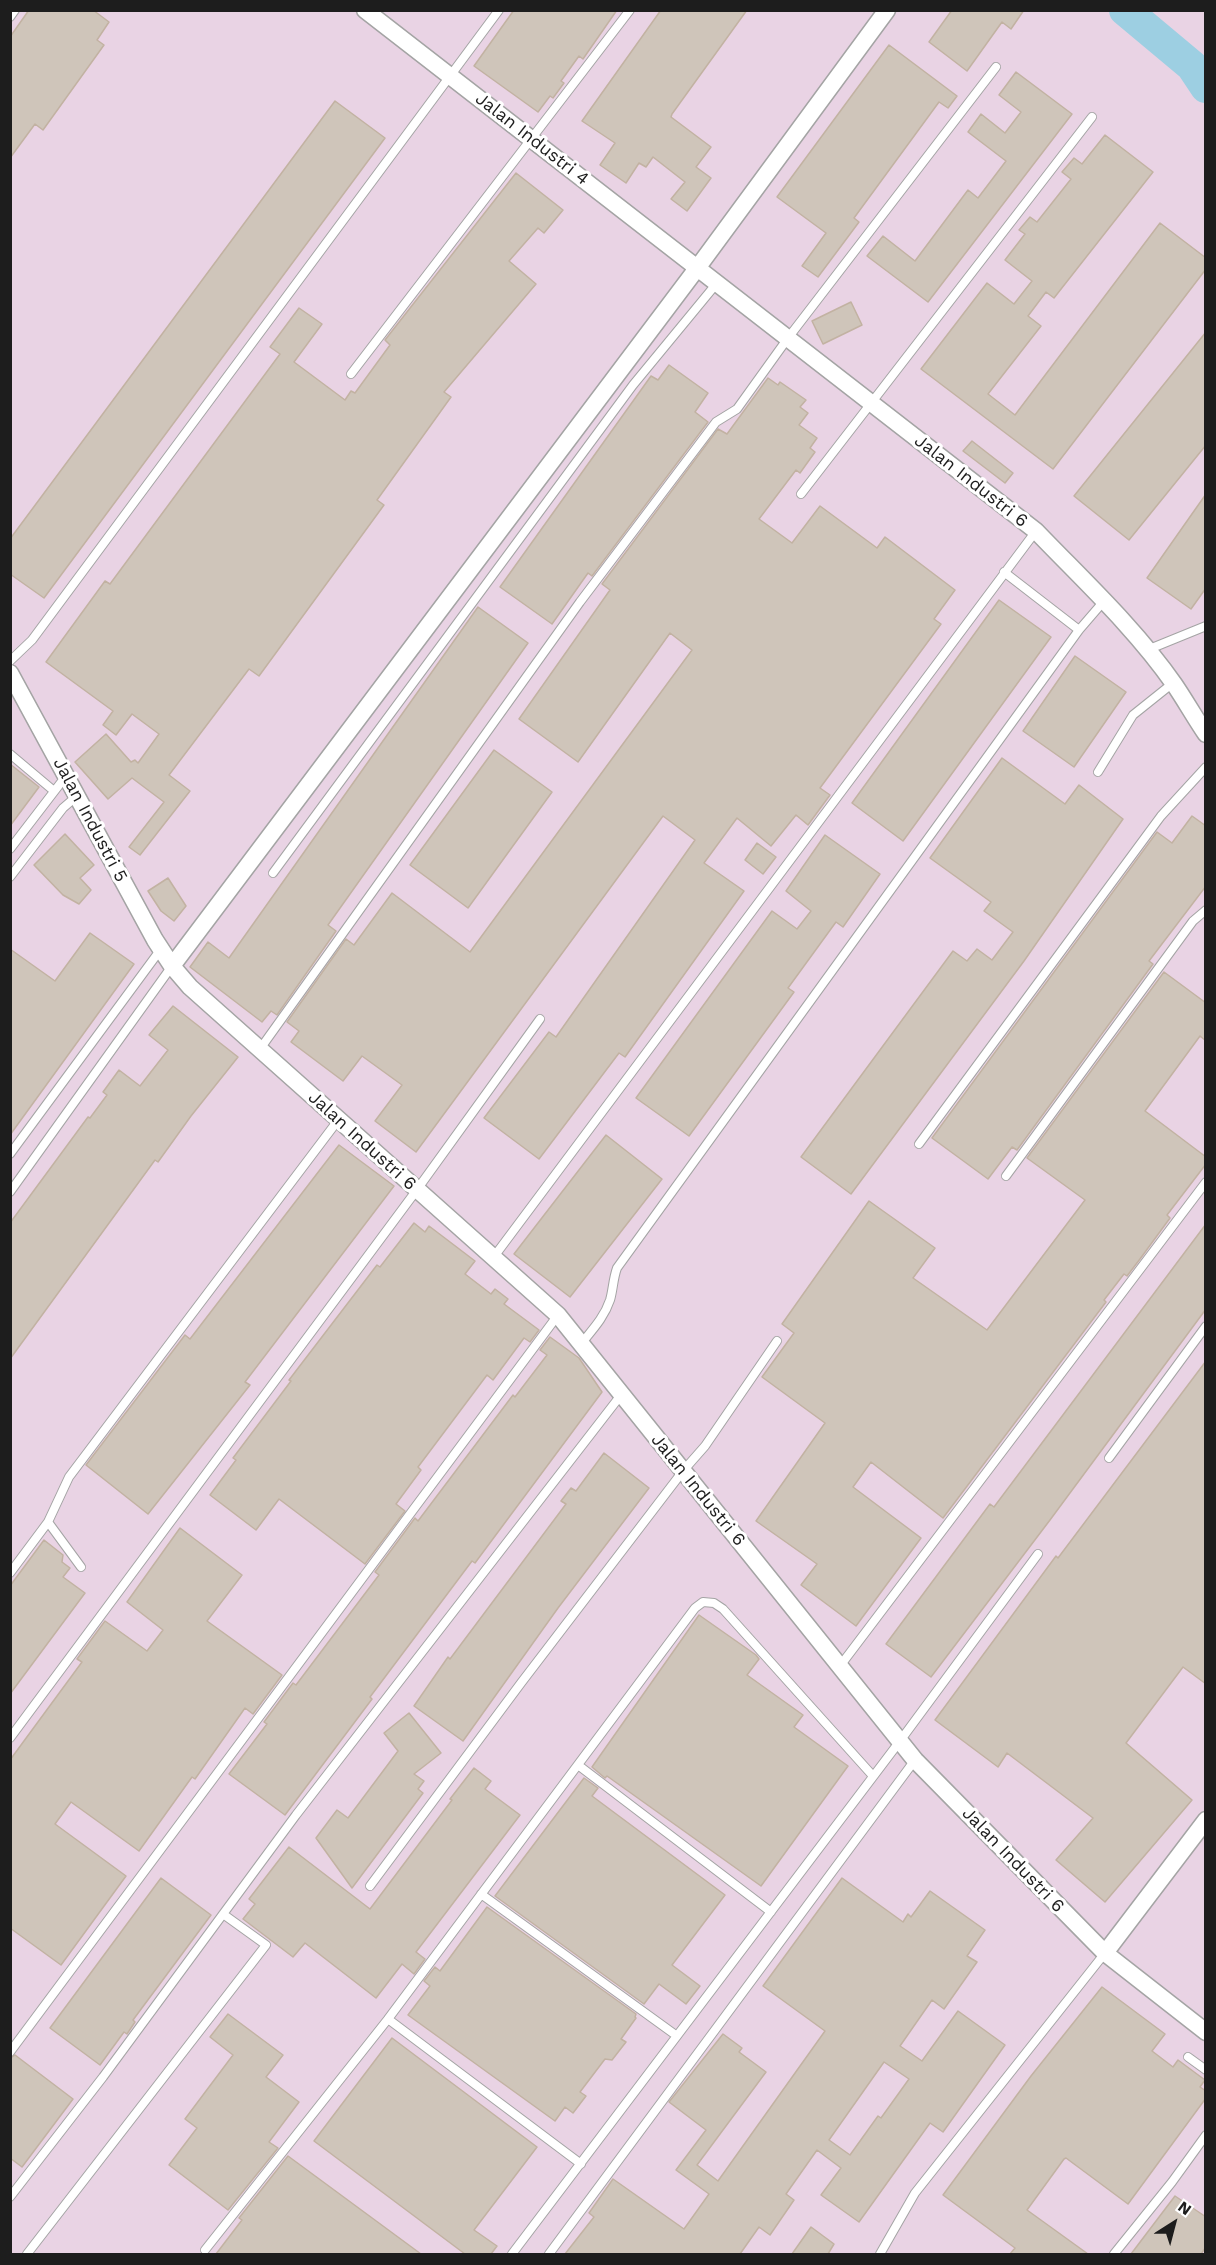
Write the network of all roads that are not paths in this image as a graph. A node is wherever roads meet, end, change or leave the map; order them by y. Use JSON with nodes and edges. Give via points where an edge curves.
{"nodes":[{"id":1,"x":15,"y":10,"type":"edge"},
{"id":2,"x":366,"y":10,"type":"edge"},
{"id":3,"x":499,"y":10,"type":"edge"},
{"id":4,"x":630,"y":10,"type":"edge"},
{"id":5,"x":887,"y":10,"type":"edge"},
{"id":6,"x":10,"y":17,"type":"edge"},
{"id":7,"x":996,"y":67,"type":"dead end"},
{"id":8,"x":452,"y":77,"type":"junction"},
{"id":9,"x":1092,"y":117,"type":"dead end"},
{"id":10,"x":532,"y":139,"type":"junction"},
{"id":11,"x":698,"y":267,"type":"junction"},
{"id":12,"x":718,"y":283,"type":"junction"},
{"id":13,"x":788,"y":338,"type":"junction"},
{"id":14,"x":351,"y":374,"type":"dead end"},
{"id":15,"x":872,"y":403,"type":"junction"},
{"id":16,"x":801,"y":494,"type":"dead end"},
{"id":17,"x":1036,"y":531,"type":"junction"},
{"id":18,"x":1004,"y":572,"type":"junction"},
{"id":19,"x":1104,"y":601,"type":"junction"},
{"id":20,"x":1206,"y":626,"type":"edge"},
{"id":21,"x":1079,"y":630,"type":"junction"},
{"id":22,"x":1146,"y":650,"type":"junction"},
{"id":23,"x":10,"y":661,"type":"edge"},
{"id":24,"x":12,"y":679,"type":"edge"},
{"id":25,"x":1173,"y":683,"type":"junction"},
{"id":26,"x":1206,"y":734,"type":"edge"},
{"id":27,"x":10,"y":754,"type":"edge"},
{"id":28,"x":1206,"y":767,"type":"edge"},
{"id":29,"x":1098,"y":772,"type":"dead end"},
{"id":30,"x":66,"y":776,"type":"junction"},
{"id":31,"x":54,"y":791,"type":"junction"},
{"id":32,"x":76,"y":795,"type":"junction"},
{"id":33,"x":10,"y":849,"type":"edge"},
{"id":34,"x":273,"y":873,"type":"dead end"},
{"id":35,"x":10,"y":878,"type":"edge"},
{"id":36,"x":1206,"y":910,"type":"edge"},
{"id":37,"x":161,"y":949,"type":"junction"},
{"id":38,"x":172,"y":966,"type":"junction"},
{"id":39,"x":540,"y":1019,"type":"dead end"},
{"id":40,"x":260,"y":1049,"type":"junction"},
{"id":41,"x":339,"y":1119,"type":"junction"},
{"id":42,"x":919,"y":1144,"type":"dead end"},
{"id":43,"x":10,"y":1154,"type":"edge"},
{"id":44,"x":1006,"y":1176,"type":"dead end"},
{"id":45,"x":1206,"y":1182,"type":"edge"},
{"id":46,"x":416,"y":1191,"type":"junction"},
{"id":47,"x":10,"y":1192,"type":"edge"},
{"id":48,"x":493,"y":1258,"type":"junction"},
{"id":49,"x":558,"y":1316,"type":"junction"},
{"id":50,"x":1206,"y":1326,"type":"edge"},
{"id":51,"x":777,"y":1341,"type":"dead end"},
{"id":52,"x":580,"y":1344,"type":"junction"},
{"id":53,"x":621,"y":1395,"type":"junction"},
{"id":54,"x":1109,"y":1458,"type":"dead end"},
{"id":55,"x":682,"y":1471,"type":"junction"},
{"id":56,"x":48,"y":1522,"type":"junction"},
{"id":57,"x":1038,"y":1554,"type":"dead end"},
{"id":58,"x":81,"y":1567,"type":"dead end"},
{"id":59,"x":10,"y":1573,"type":"edge"},
{"id":60,"x":840,"y":1666,"type":"junction"},
{"id":61,"x":10,"y":1738,"type":"edge"},
{"id":62,"x":900,"y":1741,"type":"junction"},
{"id":63,"x":915,"y":1760,"type":"junction"},
{"id":64,"x":578,"y":1765,"type":"junction"},
{"id":65,"x":873,"y":1776,"type":"junction"},
{"id":66,"x":1206,"y":1820,"type":"edge"},
{"id":67,"x":370,"y":1886,"type":"dead end"},
{"id":68,"x":481,"y":1894,"type":"junction"},
{"id":69,"x":771,"y":1912,"type":"junction"},
{"id":70,"x":223,"y":1914,"type":"junction"},
{"id":71,"x":1105,"y":1953,"type":"junction"},
{"id":72,"x":388,"y":2019,"type":"junction"},
{"id":73,"x":1206,"y":2032,"type":"edge"},
{"id":74,"x":677,"y":2036,"type":"junction"},
{"id":75,"x":10,"y":2052,"type":"edge"},
{"id":76,"x":1188,"y":2057,"type":"dead end"},
{"id":77,"x":1206,"y":2070,"type":"edge"},
{"id":78,"x":1206,"y":2135,"type":"edge"},
{"id":79,"x":580,"y":2164,"type":"junction"},
{"id":80,"x":10,"y":2198,"type":"edge"},
{"id":81,"x":205,"y":2250,"type":"dead end"},
{"id":82,"x":27,"y":2254,"type":"edge"},
{"id":83,"x":512,"y":2254,"type":"edge"},
{"id":84,"x":549,"y":2254,"type":"edge"},
{"id":85,"x":880,"y":2254,"type":"edge"},
{"id":86,"x":1114,"y":2254,"type":"edge"}],
"edges":[{"from":1,"to":6,"type":"lane"},
{"from":2,"to":8,"type":"street","name":"Jalan Industri 4"},
{"from":3,"to":8,"type":"lane"},
{"from":4,"to":10,"type":"lane"},
{"from":5,"to":11,"type":"street"},
{"from":7,"to":13,"type":"lane"},
{"from":8,"to":10,"type":"street","name":"Jalan Industri 4"},
{"from":8,"to":23,"type":"lane","via":[[32,640]]},
{"from":9,"to":15,"type":"lane"},
{"from":10,"to":11,"type":"street","name":"Jalan Industri 4"},
{"from":10,"to":14,"type":"lane"},
{"from":11,"to":12,"type":"street","name":"Jalan Industri 6"},
{"from":11,"to":38,"type":"street"},
{"from":12,"to":13,"type":"street","name":"Jalan Industri 6"},
{"from":12,"to":34,"type":"lane","via":[[633,385]]},
{"from":13,"to":15,"type":"street","name":"Jalan Industri 6"},
{"from":13,"to":40,"type":"lane","via":[[737,409],[716,422],[580,602]]},
{"from":15,"to":16,"type":"lane"},
{"from":15,"to":17,"type":"street","name":"Jalan Industri 6"},
{"from":17,"to":18,"type":"lane"},
{"from":17,"to":19,"type":"street","name":"Jalan Industri 6"},
{"from":18,"to":21,"type":"lane"},
{"from":18,"to":48,"type":"lane"},
{"from":19,"to":21,"type":"lane"},
{"from":19,"to":22,"type":"street","name":"Jalan Industri 6"},
{"from":20,"to":22,"type":"lane"},
{"from":21,"to":52,"type":"lane","via":[[617,1268],[605,1313]]},
{"from":22,"to":25,"type":"street","name":"Jalan Industri 6"},
{"from":24,"to":30,"type":"street","name":"Jalan Industri 5"},
{"from":25,"to":26,"type":"street","name":"Jalan Industri 6"},
{"from":25,"to":29,"type":"lane","via":[[1133,715]]},
{"from":27,"to":31,"type":"lane"},
{"from":28,"to":42,"type":"lane","via":[[1161,816]]},
{"from":30,"to":31,"type":"lane"},
{"from":30,"to":32,"type":"street","name":"Jalan Industri 5"},
{"from":31,"to":33,"type":"lane"},
{"from":32,"to":35,"type":"lane"},
{"from":32,"to":37,"type":"street","name":"Jalan Industri 5"},
{"from":36,"to":44,"type":"lane","via":[[1193,921]]},
{"from":37,"to":38,"type":"street","name":"Jalan Industri 5"},
{"from":37,"to":43,"type":"lane"},
{"from":38,"to":40,"type":"street","name":"Jalan Industri 6"},
{"from":38,"to":47,"type":"lane"},
{"from":39,"to":46,"type":"lane"},
{"from":40,"to":41,"type":"street","name":"Jalan Industri 6"},
{"from":41,"to":46,"type":"street","name":"Jalan Industri 6"},
{"from":41,"to":56,"type":"lane","via":[[69,1477]]},
{"from":45,"to":60,"type":"lane"},
{"from":46,"to":48,"type":"street","name":"Jalan Industri 6"},
{"from":46,"to":61,"type":"lane"},
{"from":48,"to":49,"type":"street","name":"Jalan Industri 6"},
{"from":49,"to":52,"type":"street","name":"Jalan Industri 6"},
{"from":49,"to":75,"type":"lane"},
{"from":50,"to":54,"type":"lane"},
{"from":51,"to":55,"type":"lane","via":[[705,1446]]},
{"from":52,"to":53,"type":"street","name":"Jalan Industri 6"},
{"from":53,"to":55,"type":"street","name":"Jalan Industri 6"},
{"from":53,"to":70,"type":"lane"},
{"from":55,"to":60,"type":"street","name":"Jalan Industri 6"},
{"from":55,"to":67,"type":"lane"},
{"from":56,"to":58,"type":"lane"},
{"from":56,"to":59,"type":"lane"},
{"from":57,"to":62,"type":"lane"},
{"from":60,"to":62,"type":"street","name":"Jalan Industri 6"},
{"from":62,"to":63,"type":"street","name":"Jalan Industri 6"},
{"from":62,"to":65,"type":"lane"},
{"from":63,"to":71,"type":"street","name":"Jalan Industri 6"},
{"from":63,"to":84,"type":"lane"},
{"from":64,"to":65,"type":"lane","via":[[703,1602],[723,1609]]},
{"from":64,"to":68,"type":"lane"},
{"from":64,"to":69,"type":"lane"},
{"from":65,"to":69,"type":"lane"},
{"from":66,"to":71,"type":"street"},
{"from":68,"to":72,"type":"lane"},
{"from":68,"to":74,"type":"lane"},
{"from":69,"to":74,"type":"lane"},
{"from":70,"to":80,"type":"lane"},
{"from":70,"to":82,"type":"lane","via":[[266,1945]]},
{"from":71,"to":73,"type":"street","name":"Jalan Industri 6"},
{"from":71,"to":85,"type":"lane","via":[[915,2193]]},
{"from":72,"to":79,"type":"lane"},
{"from":72,"to":81,"type":"lane"},
{"from":74,"to":79,"type":"lane"},
{"from":76,"to":77,"type":"lane"},
{"from":78,"to":86,"type":"lane"},
{"from":79,"to":83,"type":"lane"}]}
